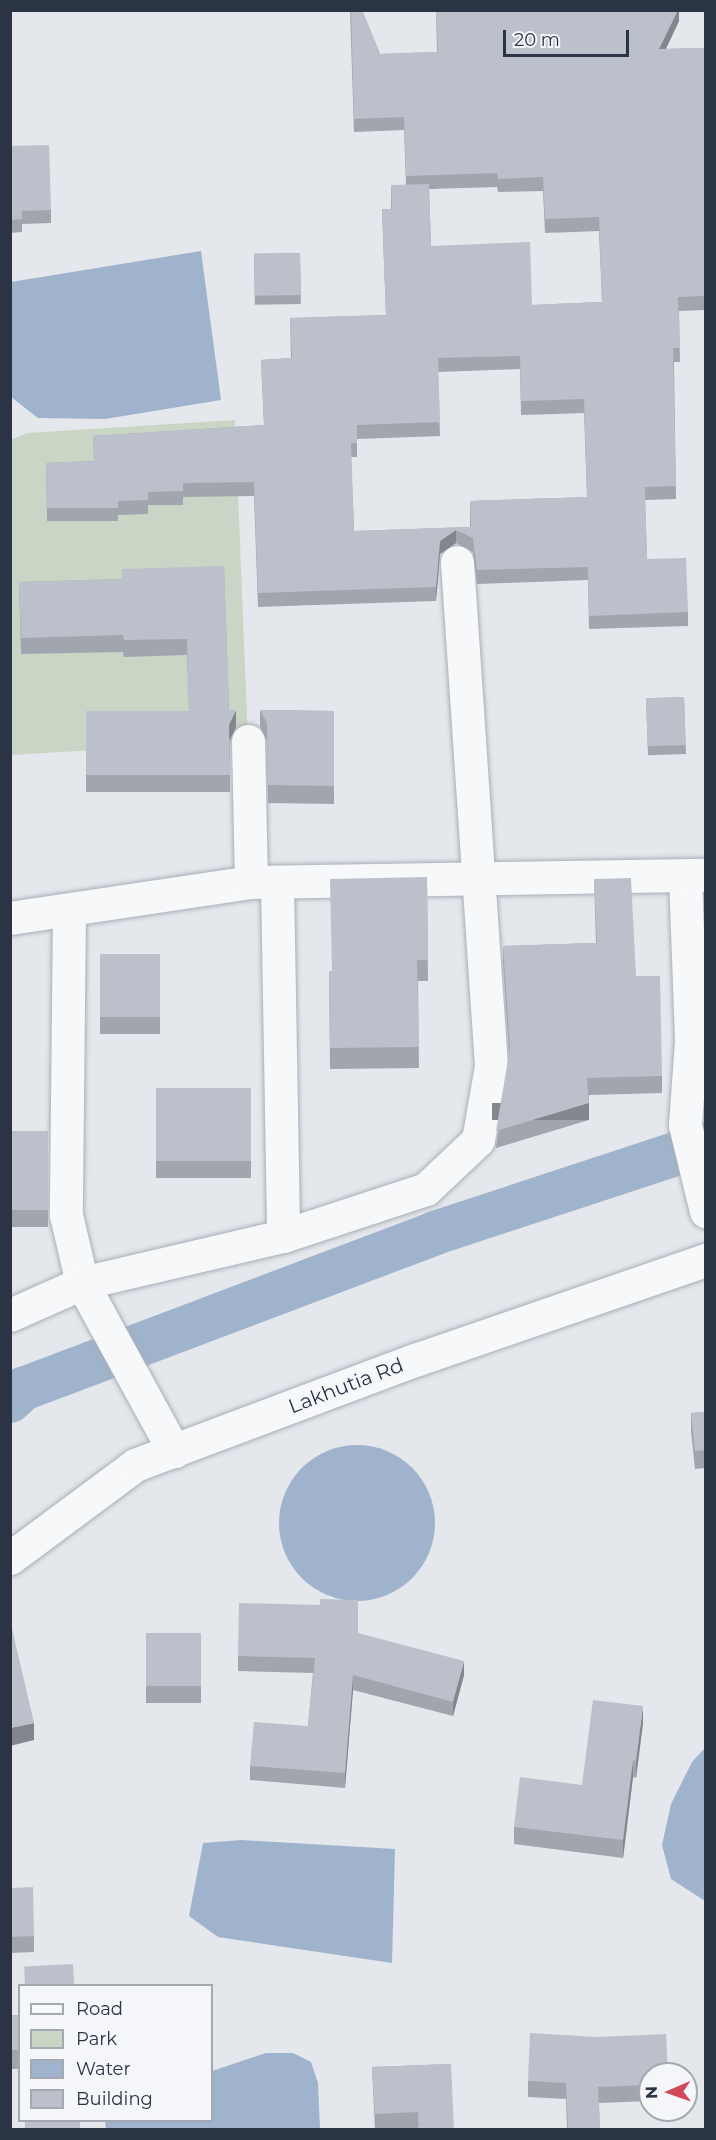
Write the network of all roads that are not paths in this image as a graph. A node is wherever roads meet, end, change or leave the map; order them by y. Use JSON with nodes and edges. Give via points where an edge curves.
{"nodes":[{"id":1,"x":457,"y":562,"type":"dead end"},
{"id":2,"x":248,"y":741,"type":"dead end"},
{"id":3,"x":695,"y":876,"type":"edge"},
{"id":4,"x":478,"y":879,"type":"junction"},
{"id":5,"x":264,"y":882,"type":"junction"},
{"id":6,"x":69,"y":910,"type":"junction"},
{"id":7,"x":10,"y":918,"type":"edge"},
{"id":8,"x":705,"y":1211,"type":"edge"},
{"id":9,"x":283,"y":1236,"type":"junction"},
{"id":10,"x":705,"y":1260,"type":"edge"},
{"id":11,"x":82,"y":1283,"type":"junction"},
{"id":12,"x":10,"y":1315,"type":"edge"},
{"id":13,"x":174,"y":1451,"type":"junction"},
{"id":14,"x":10,"y":1558,"type":"edge"}],
"edges":[{"from":1,"to":4,"type":"street"},
{"from":2,"to":5,"type":"street"},
{"from":3,"to":4,"type":"street"},
{"from":3,"to":8,"type":"street","via":[[685,1125]]},
{"from":4,"to":5,"type":"street"},
{"from":4,"to":9,"type":"street","via":[[490,1066],[478,1140],[426,1189]]},
{"from":5,"to":6,"type":"street"},
{"from":5,"to":9,"type":"street"},
{"from":6,"to":7,"type":"street"},
{"from":6,"to":11,"type":"street","via":[[66,1215]]},
{"from":9,"to":11,"type":"street"},
{"from":10,"to":13,"type":"street","name":"Lakhutia Rd","via":[[415,1360]]},
{"from":11,"to":12,"type":"street"},
{"from":11,"to":13,"type":"street"},
{"from":13,"to":14,"type":"street","name":"Lakhutia Rd","via":[[135,1465]]}]}
